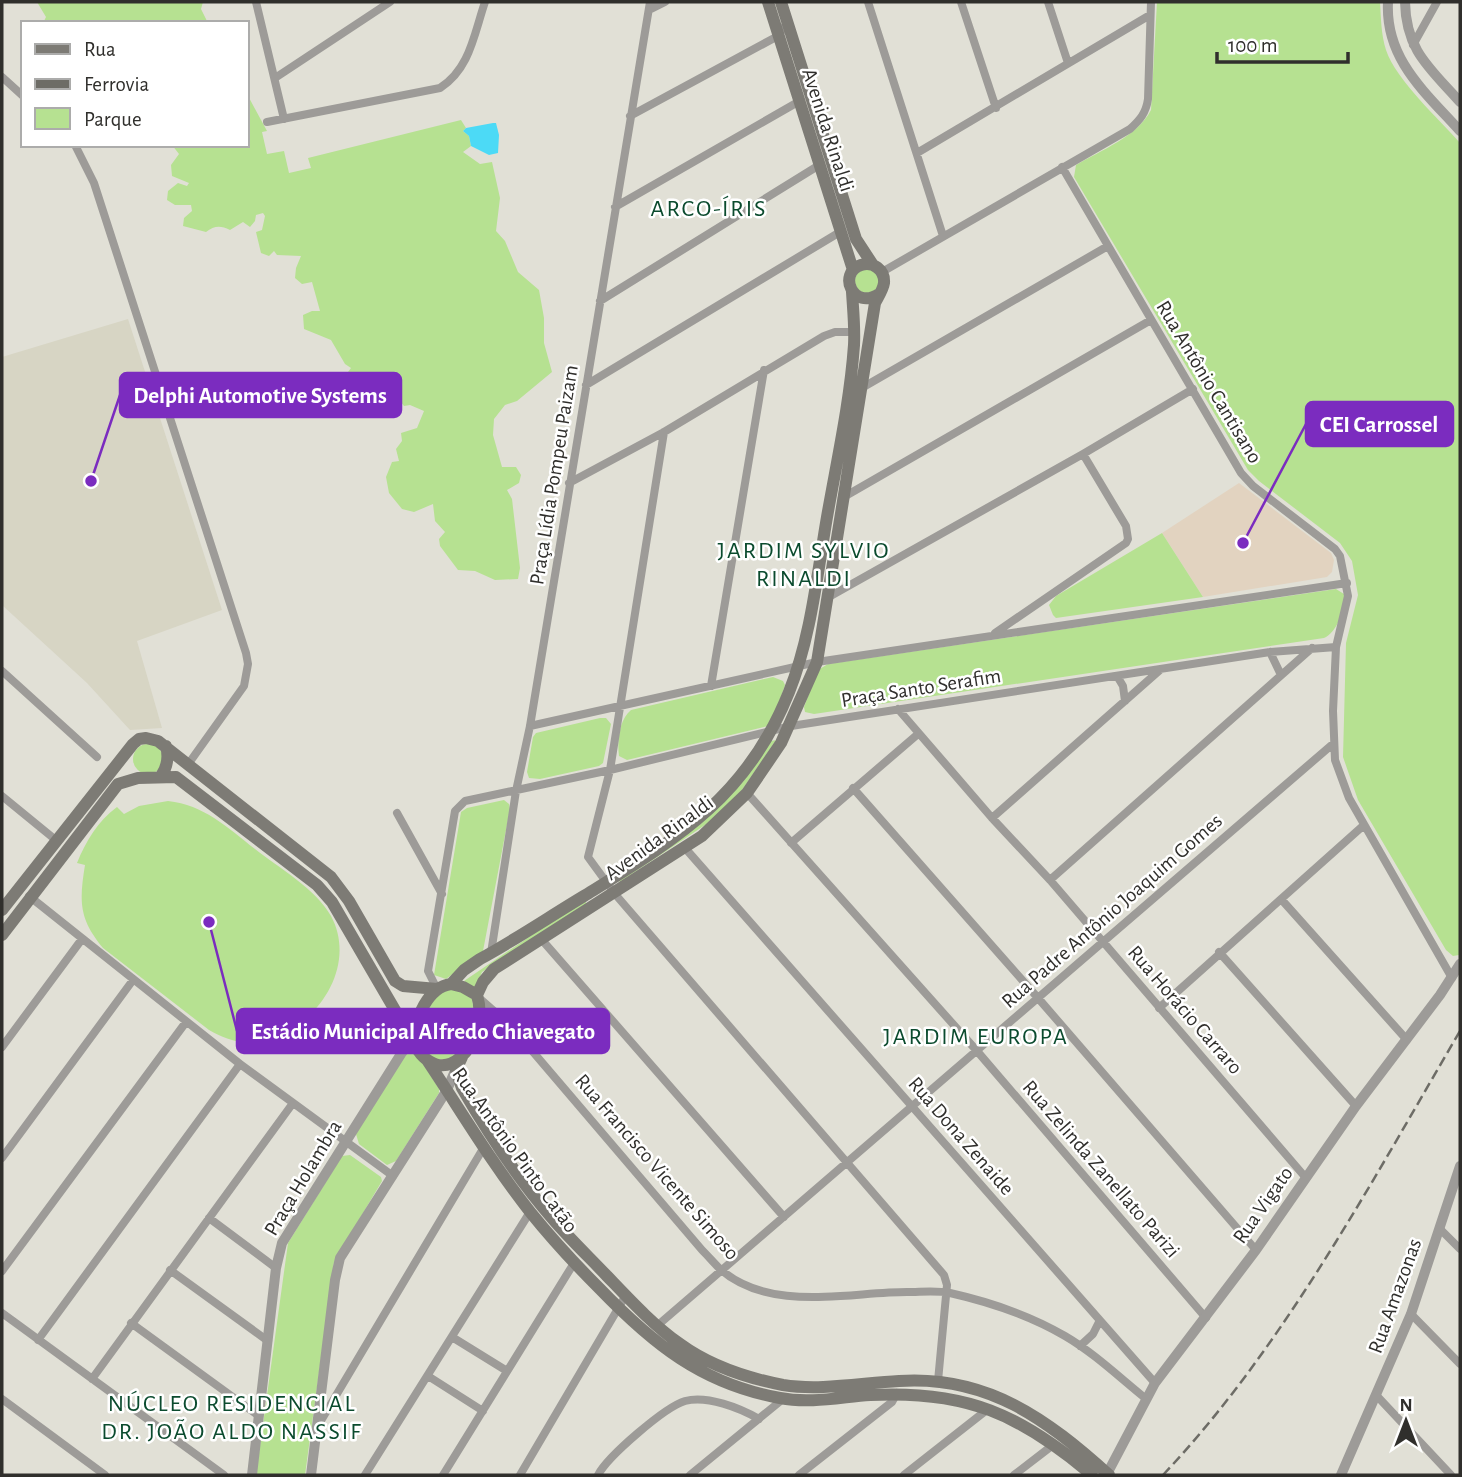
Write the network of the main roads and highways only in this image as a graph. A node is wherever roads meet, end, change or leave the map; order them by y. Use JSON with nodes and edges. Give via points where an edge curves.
{"nodes":[{"id":1,"x":768,"y":2,"type":"edge"},
{"id":2,"x":780,"y":2,"type":"edge"},
{"id":3,"x":824,"y":162,"type":"junction"},
{"id":4,"x":877,"y":269,"type":"junction"},
{"id":5,"x":853,"y":270,"type":"junction"},
{"id":6,"x":852,"y":292,"type":"junction"},
{"id":7,"x":879,"y":294,"type":"junction"},
{"id":8,"x":166,"y":746,"type":"junction"},
{"id":9,"x":128,"y":751,"type":"junction"},
{"id":10,"x":161,"y":776,"type":"junction"},
{"id":11,"x":138,"y":778,"type":"junction"},
{"id":12,"x":2,"y":910,"type":"edge"},
{"id":13,"x":2,"y":935,"type":"edge"},
{"id":14,"x":451,"y":984,"type":"junction"},
{"id":15,"x":437,"y":989,"type":"junction"},
{"id":16,"x":477,"y":996,"type":"junction"},
{"id":17,"x":412,"y":1037,"type":"junction"},
{"id":18,"x":427,"y":1060,"type":"junction"},
{"id":19,"x":459,"y":1062,"type":"junction"},
{"id":20,"x":1092,"y":1475,"type":"edge"},
{"id":21,"x":1108,"y":1475,"type":"edge"}],
"edges":[{"from":1,"to":3,"type":"main road","name":"Avenida Rinaldi","via":[[798,102]]},
{"from":2,"to":3,"type":"main road","name":"Avenida Rinaldi"},
{"from":3,"to":4,"type":"main road","name":"Avenida Rinaldi","via":[[856,239]]},
{"from":3,"to":5,"type":"main road","name":"Avenida Rinaldi"},
{"from":4,"to":5,"type":"main road","via":[[862,264]]},
{"from":4,"to":7,"type":"main road","via":[[884,284]]},
{"from":5,"to":6,"type":"main road"},
{"from":6,"to":7,"type":"main road","via":[[868,299]]},
{"from":6,"to":14,"type":"main road","name":"Avenida Rinaldi","via":[[854,332],[848,397],[808,627],[798,667],[772,731],[743,775],[707,812],[606,882],[464,970]]},
{"from":7,"to":16,"type":"main road","name":"Avenida Rinaldi","via":[[817,662],[771,760],[719,822],[494,969]]},
{"from":8,"to":9,"type":"main road","via":[[146,738]]},
{"from":8,"to":10,"type":"main road","via":[[169,756]]},
{"from":8,"to":15,"type":"main road","via":[[337,883],[395,981]]},
{"from":9,"to":11,"type":"main road","via":[[128,764]]},
{"from":9,"to":12,"type":"main road"},
{"from":10,"to":11,"type":"main road"},
{"from":10,"to":17,"type":"main road","via":[[183,780],[325,893]]},
{"from":11,"to":13,"type":"main road","via":[[118,784]]},
{"from":14,"to":15,"type":"main road","name":"Avenida Rinaldi"},
{"from":14,"to":16,"type":"main road"},
{"from":15,"to":17,"type":"main road","via":[[427,1000]]},
{"from":16,"to":19,"type":"main road","via":[[478,1028]]},
{"from":17,"to":18,"type":"main road"},
{"from":18,"to":19,"type":"main road","via":[[448,1065]]},
{"from":18,"to":20,"type":"main road","name":"Rua Antônio Pinto Catão","via":[[530,1212],[574,1263],[653,1341],[704,1373],[746,1391],[783,1399],[928,1395],[988,1409],[1011,1418]]},
{"from":19,"to":21,"type":"main road","name":"Rua Antônio Pinto Catão","via":[[462,1088],[471,1104],[552,1219],[681,1345],[747,1377],[786,1385],[902,1380],[939,1381],[975,1390],[1009,1401],[1042,1420]]}]}
